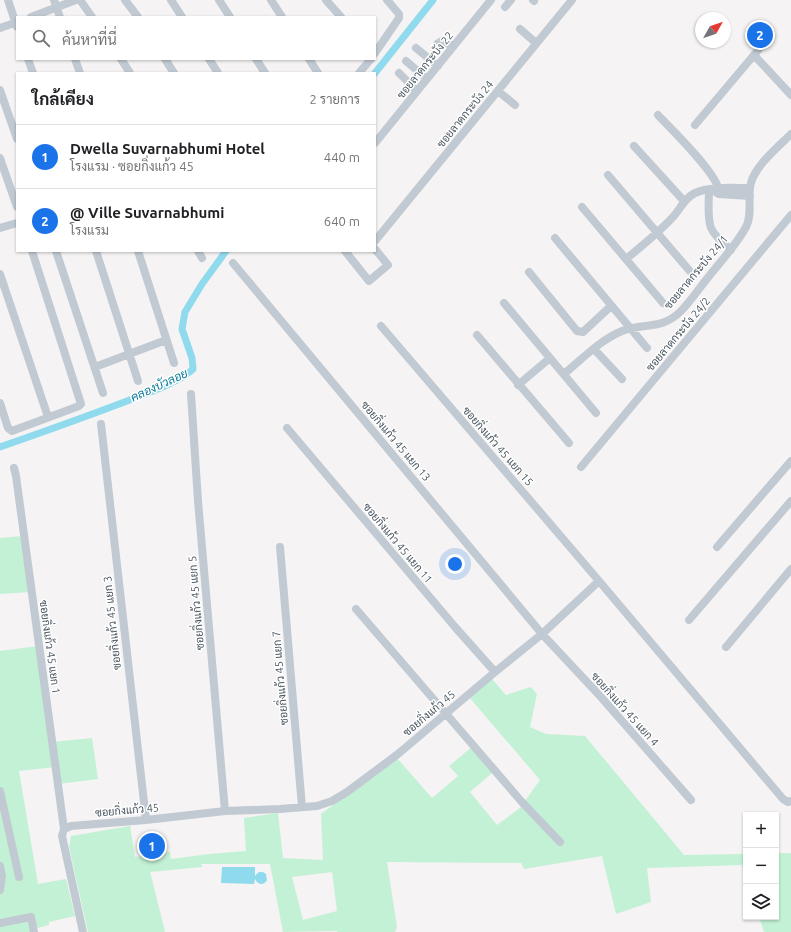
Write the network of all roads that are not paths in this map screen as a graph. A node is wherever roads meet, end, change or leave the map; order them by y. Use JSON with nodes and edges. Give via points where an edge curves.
{"nodes":[{"id":1,"x":8,"y":0,"type":"edge"},
{"id":2,"x":76,"y":0,"type":"edge"},
{"id":3,"x":80,"y":0,"type":"edge"},
{"id":4,"x":125,"y":0,"type":"edge"},
{"id":5,"x":171,"y":0,"type":"edge"},
{"id":6,"x":219,"y":0,"type":"edge"},
{"id":7,"x":271,"y":0,"type":"edge"},
{"id":8,"x":326,"y":0,"type":"edge"},
{"id":9,"x":387,"y":0,"type":"edge"},
{"id":10,"x":491,"y":0,"type":"edge"},
{"id":11,"x":511,"y":0,"type":"edge"},
{"id":12,"x":572,"y":0,"type":"edge"},
{"id":13,"x":56,"y":4,"type":"edge"},
{"id":14,"x":505,"y":7,"type":"dead end"},
{"id":15,"x":33,"y":16,"type":"edge"},
{"id":16,"x":60,"y":16,"type":"edge"},
{"id":17,"x":91,"y":16,"type":"edge"},
{"id":18,"x":137,"y":16,"type":"edge"},
{"id":19,"x":181,"y":16,"type":"edge"},
{"id":20,"x":229,"y":16,"type":"edge"},
{"id":21,"x":281,"y":16,"type":"edge"},
{"id":22,"x":340,"y":16,"type":"edge"},
{"id":23,"x":16,"y":24,"type":"edge"},
{"id":24,"x":0,"y":28,"type":"edge"},
{"id":25,"x":520,"y":29,"type":"dead end"},
{"id":26,"x":770,"y":36,"type":"dead end"},
{"id":27,"x":536,"y":43,"type":"junction"},
{"id":28,"x":437,"y":44,"type":"dead end"},
{"id":29,"x":453,"y":46,"type":"junction"},
{"id":30,"x":416,"y":48,"type":"dead end"},
{"id":31,"x":376,"y":52,"type":"edge"},
{"id":32,"x":754,"y":56,"type":"junction"},
{"id":33,"x":28,"y":60,"type":"edge"},
{"id":34,"x":75,"y":60,"type":"edge"},
{"id":35,"x":122,"y":60,"type":"edge"},
{"id":36,"x":166,"y":60,"type":"edge"},
{"id":37,"x":210,"y":60,"type":"edge"},
{"id":38,"x":257,"y":60,"type":"edge"},
{"id":39,"x":310,"y":60,"type":"edge"},
{"id":40,"x":369,"y":60,"type":"edge"},
{"id":41,"x":406,"y":61,"type":"dead end"},
{"id":42,"x":438,"y":66,"type":"junction"},
{"id":43,"x":33,"y":72,"type":"edge"},
{"id":44,"x":80,"y":72,"type":"edge"},
{"id":45,"x":129,"y":72,"type":"edge"},
{"id":46,"x":173,"y":72,"type":"edge"},
{"id":47,"x":217,"y":72,"type":"edge"},
{"id":48,"x":264,"y":72,"type":"edge"},
{"id":49,"x":317,"y":72,"type":"edge"},
{"id":50,"x":360,"y":72,"type":"edge"},
{"id":51,"x":399,"y":73,"type":"dead end"},
{"id":52,"x":427,"y":79,"type":"junction"},
{"id":53,"x":0,"y":90,"type":"edge"},
{"id":54,"x":417,"y":91,"type":"junction"},
{"id":55,"x":498,"y":91,"type":"junction"},
{"id":56,"x":791,"y":94,"type":"edge"},
{"id":57,"x":515,"y":105,"type":"dead end"},
{"id":58,"x":658,"y":115,"type":"dead end"},
{"id":59,"x":695,"y":124,"type":"dead end"},
{"id":60,"x":791,"y":134,"type":"edge"},
{"id":61,"x":16,"y":136,"type":"edge"},
{"id":62,"x":376,"y":142,"type":"edge"},
{"id":63,"x":634,"y":146,"type":"dead end"},
{"id":64,"x":0,"y":158,"type":"edge"},
{"id":65,"x":608,"y":175,"type":"dead end"},
{"id":66,"x":715,"y":190,"type":"junction"},
{"id":67,"x":750,"y":192,"type":"junction"},
{"id":68,"x":684,"y":201,"type":"junction"},
{"id":69,"x":16,"y":204,"type":"edge"},
{"id":70,"x":582,"y":207,"type":"dead end"},
{"id":71,"x":791,"y":215,"type":"edge"},
{"id":72,"x":16,"y":223,"type":"edge"},
{"id":73,"x":0,"y":228,"type":"edge"},
{"id":74,"x":657,"y":233,"type":"junction"},
{"id":75,"x":555,"y":238,"type":"dead end"},
{"id":76,"x":376,"y":240,"type":"edge"},
{"id":77,"x":376,"y":250,"type":"edge"},
{"id":78,"x":731,"y":250,"type":"junction"},
{"id":79,"x":32,"y":252,"type":"edge"},
{"id":80,"x":56,"y":252,"type":"edge"},
{"id":81,"x":96,"y":252,"type":"edge"},
{"id":82,"x":138,"y":252,"type":"edge"},
{"id":83,"x":346,"y":252,"type":"edge"},
{"id":84,"x":626,"y":259,"type":"junction"},
{"id":85,"x":233,"y":263,"type":"dead end"},
{"id":86,"x":528,"y":272,"type":"dead end"},
{"id":87,"x":0,"y":274,"type":"edge"},
{"id":88,"x":694,"y":276,"type":"dead end"},
{"id":89,"x":663,"y":303,"type":"dead end"},
{"id":90,"x":504,"y":304,"type":"dead end"},
{"id":91,"x":612,"y":306,"type":"junction"},
{"id":92,"x":381,"y":326,"type":"dead end"},
{"id":93,"x":630,"y":328,"type":"junction"},
{"id":94,"x":478,"y":335,"type":"dead end"},
{"id":95,"x":166,"y":340,"type":"junction"},
{"id":96,"x":647,"y":348,"type":"dead end"},
{"id":97,"x":594,"y":349,"type":"junction"},
{"id":98,"x":130,"y":354,"type":"junction"},
{"id":99,"x":550,"y":358,"type":"junction"},
{"id":100,"x":174,"y":363,"type":"dead end"},
{"id":101,"x":95,"y":367,"type":"junction"},
{"id":102,"x":564,"y":374,"type":"junction"},
{"id":103,"x":622,"y":380,"type":"dead end"},
{"id":104,"x":138,"y":381,"type":"dead end"},
{"id":105,"x":518,"y":385,"type":"junction"},
{"id":106,"x":103,"y":393,"type":"dead end"},
{"id":107,"x":191,"y":394,"type":"dead end"},
{"id":108,"x":0,"y":403,"type":"edge"},
{"id":109,"x":596,"y":413,"type":"dead end"},
{"id":110,"x":48,"y":417,"type":"junction"},
{"id":111,"x":101,"y":424,"type":"dead end"},
{"id":112,"x":287,"y":428,"type":"dead end"},
{"id":113,"x":569,"y":443,"type":"dead end"},
{"id":114,"x":791,"y":460,"type":"edge"},
{"id":115,"x":581,"y":467,"type":"dead end"},
{"id":116,"x":14,"y":468,"type":"dead end"},
{"id":117,"x":791,"y":501,"type":"edge"},
{"id":118,"x":280,"y":547,"type":"dead end"},
{"id":119,"x":717,"y":547,"type":"dead end"},
{"id":120,"x":791,"y":569,"type":"edge"},
{"id":121,"x":599,"y":581,"type":"junction"},
{"id":122,"x":356,"y":609,"type":"dead end"},
{"id":123,"x":689,"y":620,"type":"dead end"},
{"id":124,"x":542,"y":634,"type":"junction"},
{"id":125,"x":726,"y":646,"type":"dead end"},
{"id":126,"x":495,"y":672,"type":"junction"},
{"id":127,"x":446,"y":714,"type":"junction"},
{"id":128,"x":1,"y":799,"type":"edge"},
{"id":129,"x":691,"y":800,"type":"dead end"},
{"id":130,"x":789,"y":802,"type":"edge"},
{"id":131,"x":302,"y":807,"type":"junction"},
{"id":132,"x":225,"y":811,"type":"junction"},
{"id":133,"x":146,"y":820,"type":"junction"},
{"id":134,"x":64,"y":829,"type":"junction"},
{"id":135,"x":560,"y":842,"type":"dead end"},
{"id":136,"x":0,"y":866,"type":"edge"},
{"id":137,"x":19,"y":877,"type":"dead end"},
{"id":138,"x":0,"y":890,"type":"edge"},
{"id":139,"x":0,"y":923,"type":"edge"},
{"id":140,"x":34,"y":932,"type":"edge"},
{"id":141,"x":82,"y":932,"type":"edge"}],
"edges":[{"from":1,"to":23,"type":"street"},
{"from":2,"to":13,"type":"street"},
{"from":3,"to":17,"type":"street"},
{"from":4,"to":18,"type":"street"},
{"from":5,"to":19,"type":"street"},
{"from":6,"to":20,"type":"street"},
{"from":7,"to":21,"type":"street"},
{"from":8,"to":22,"type":"street"},
{"from":9,"to":31,"type":"street","via":[[399,14],[399,18]]},
{"from":10,"to":29,"type":"street","name":"ซอยลาดกระบัง 22"},
{"from":11,"to":14,"type":"street"},
{"from":12,"to":27,"type":"street","name":"ซอยลาดกระบัง 24"},
{"from":13,"to":15,"type":"street"},
{"from":13,"to":16,"type":"street"},
{"from":23,"to":24,"type":"street"},
{"from":25,"to":27,"type":"street"},
{"from":26,"to":32,"type":"street"},
{"from":27,"to":55,"type":"street","name":"ซอยลาดกระบัง 24"},
{"from":28,"to":29,"type":"street","via":[[442,42]]},
{"from":29,"to":42,"type":"street","name":"ซอยลาดกระบัง 22"},
{"from":30,"to":42,"type":"street"},
{"from":32,"to":56,"type":"street"},
{"from":32,"to":59,"type":"street"},
{"from":33,"to":43,"type":"street"},
{"from":34,"to":44,"type":"street"},
{"from":35,"to":45,"type":"street"},
{"from":36,"to":46,"type":"street"},
{"from":37,"to":47,"type":"street"},
{"from":38,"to":48,"type":"street"},
{"from":39,"to":49,"type":"street"},
{"from":40,"to":50,"type":"street"},
{"from":41,"to":52,"type":"street"},
{"from":42,"to":52,"type":"street","name":"ซอยลาดกระบัง 22"},
{"from":51,"to":54,"type":"street"},
{"from":52,"to":54,"type":"street","name":"ซอยลาดกระบัง 22"},
{"from":53,"to":61,"type":"street"},
{"from":54,"to":62,"type":"street","name":"ซอยลาดกระบัง 22"},
{"from":55,"to":57,"type":"street"},
{"from":55,"to":76,"type":"street","name":"ซอยลาดกระบัง 24"},
{"from":58,"to":66,"type":"street","via":[[710,172]]},
{"from":60,"to":67,"type":"street","name":"ซอยลาดกระบัง 24/1","via":[[756,172]]},
{"from":63,"to":68,"type":"street"},
{"from":64,"to":69,"type":"street"},
{"from":65,"to":74,"type":"street"},
{"from":66,"to":67,"type":"street"},
{"from":66,"to":68,"type":"street","via":[[695,193]]},
{"from":66,"to":78,"type":"street","via":[[709,217],[711,229]]},
{"from":67,"to":78,"type":"street","name":"ซอยลาดกระบัง 24/1","via":[[748,221]]},
{"from":68,"to":74,"type":"street"},
{"from":70,"to":84,"type":"street"},
{"from":71,"to":115,"type":"street","name":"ซอยลาดกระบัง 24/2"},
{"from":72,"to":73,"type":"street"},
{"from":74,"to":84,"type":"street"},
{"from":74,"to":88,"type":"street"},
{"from":75,"to":91,"type":"street"},
{"from":77,"to":83,"type":"street","via":[[388,265],[370,281]]},
{"from":78,"to":93,"type":"street","name":"ซอยลาดกระบัง 24/1","via":[[681,311],[669,320]]},
{"from":79,"to":110,"type":"street","via":[[81,402],[78,406]]},
{"from":80,"to":101,"type":"street"},
{"from":81,"to":98,"type":"street"},
{"from":82,"to":95,"type":"street"},
{"from":84,"to":89,"type":"street"},
{"from":85,"to":124,"type":"street","name":"ซอยกิ่งแก้ว 45 แยก 13"},
{"from":86,"to":91,"type":"street","via":[[577,331],[583,332]]},
{"from":87,"to":110,"type":"street"},
{"from":90,"to":99,"type":"street"},
{"from":91,"to":93,"type":"street"},
{"from":92,"to":121,"type":"street","name":"ซอยกิ่งแก้ว 45 แยก 15"},
{"from":93,"to":96,"type":"street"},
{"from":93,"to":97,"type":"street","name":"ซอยลาดกระบัง 24/1","via":[[614,335]]},
{"from":94,"to":105,"type":"street"},
{"from":95,"to":98,"type":"street"},
{"from":95,"to":100,"type":"street"},
{"from":97,"to":102,"type":"street","name":"ซอยลาดกระบัง 24/1"},
{"from":97,"to":103,"type":"street"},
{"from":98,"to":101,"type":"street"},
{"from":98,"to":104,"type":"street"},
{"from":99,"to":102,"type":"street"},
{"from":99,"to":105,"type":"street"},
{"from":101,"to":106,"type":"street"},
{"from":102,"to":109,"type":"street"},
{"from":105,"to":113,"type":"street"},
{"from":107,"to":132,"type":"street","name":"ซอยกิ่งแก้ว 45 แยก 5"},
{"from":108,"to":110,"type":"street","via":[[8,428],[12,431]]},
{"from":111,"to":133,"type":"street","name":"ซอยกิ่งแก้ว 45 แยก 3"},
{"from":112,"to":126,"type":"street","name":"ซอยกิ่งแก้ว 45 แยก 11"},
{"from":114,"to":119,"type":"street"},
{"from":116,"to":134,"type":"street","name":"ซอยกิ่งแก้ว 45 แยก 1"},
{"from":117,"to":123,"type":"street"},
{"from":118,"to":131,"type":"street","name":"ซอยกิ่งแก้ว 45 แยก 7"},
{"from":120,"to":125,"type":"street"},
{"from":121,"to":124,"type":"street","name":"ซอยกิ่งแก้ว 45"},
{"from":121,"to":130,"type":"street","via":[[783,799]]},
{"from":122,"to":127,"type":"street"},
{"from":124,"to":126,"type":"street","name":"ซอยกิ่งแก้ว 45"},
{"from":124,"to":129,"type":"street","name":"ซอยกิ่งแก้ว 45 แยก 4"},
{"from":126,"to":127,"type":"street","name":"ซอยกิ่งแก้ว 45"},
{"from":127,"to":131,"type":"street","name":"ซอยกิ่งแก้ว 45","via":[[347,792],[317,806]]},
{"from":127,"to":135,"type":"street"},
{"from":128,"to":137,"type":"street"},
{"from":131,"to":132,"type":"street","name":"ซอยกิ่งแก้ว 45"},
{"from":132,"to":133,"type":"street","name":"ซอยกิ่งแก้ว 45"},
{"from":133,"to":134,"type":"street","name":"ซอยกิ่งแก้ว 45","via":[[71,826]]},
{"from":134,"to":141,"type":"street","via":[[62,836]]},
{"from":136,"to":138,"type":"street"},
{"from":139,"to":140,"type":"street","via":[[31,917]]}]}
